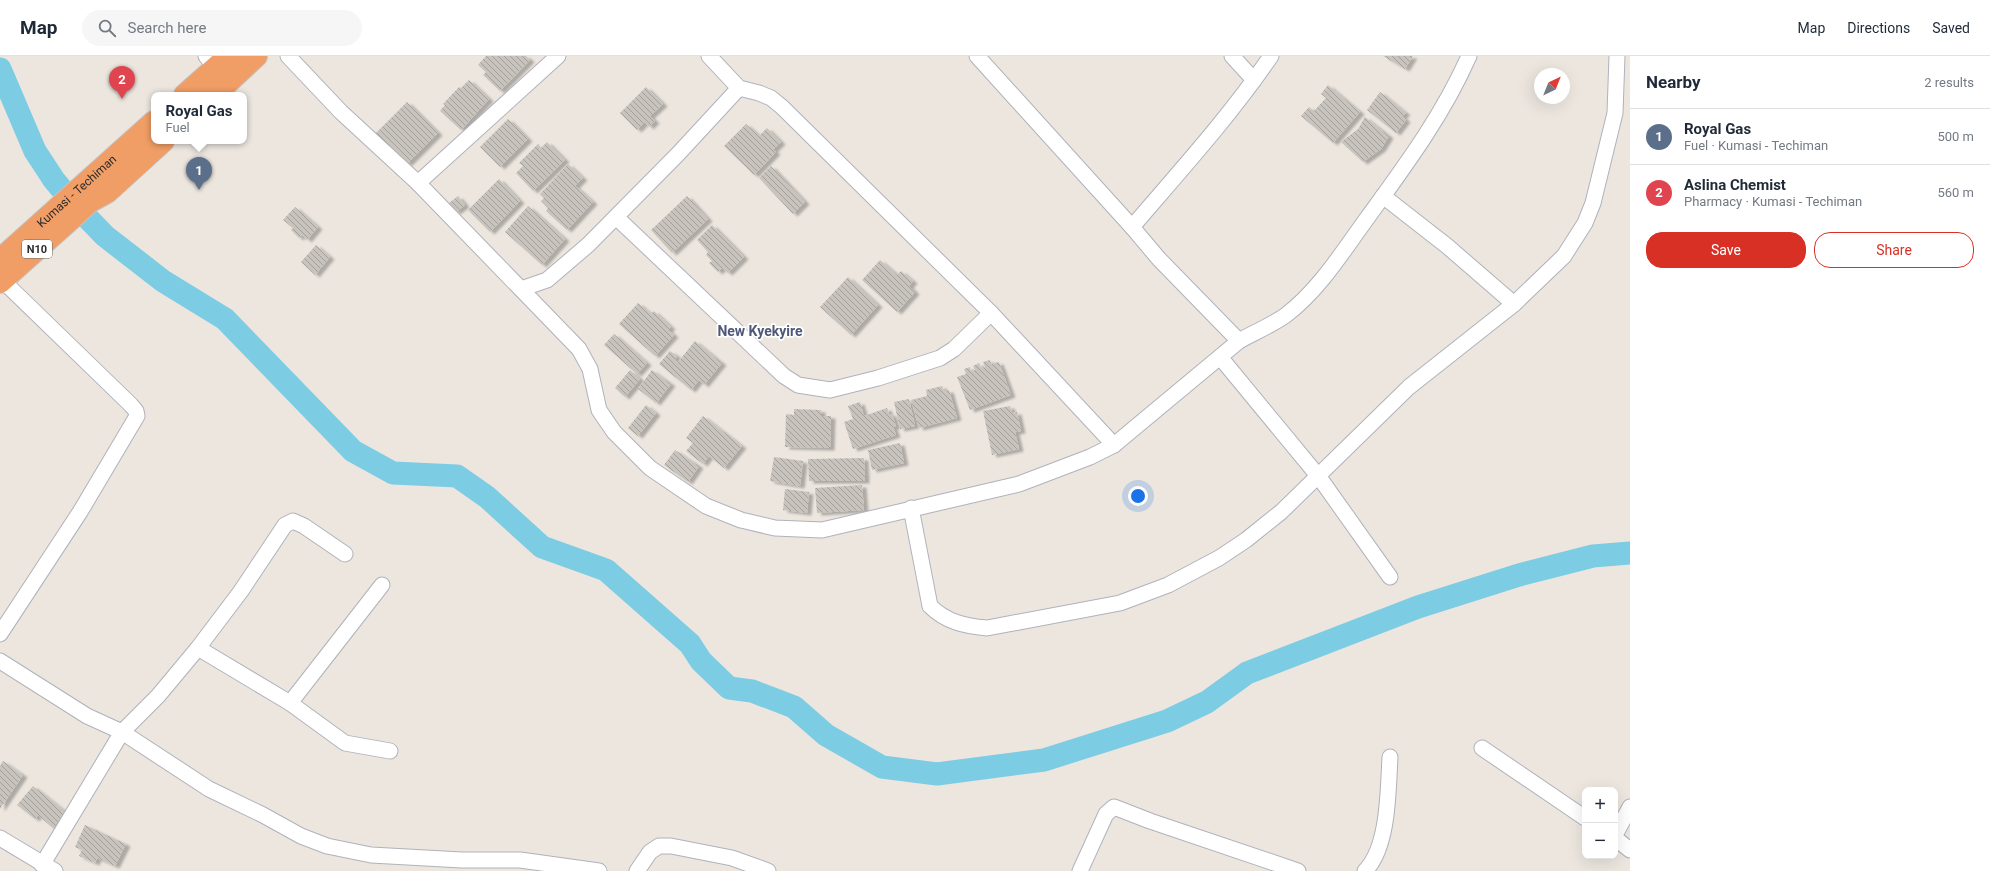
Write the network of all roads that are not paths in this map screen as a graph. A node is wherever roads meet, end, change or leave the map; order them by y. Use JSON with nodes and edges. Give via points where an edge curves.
{"nodes":[{"id":1,"x":256,"y":56,"type":"edge"},
{"id":2,"x":288,"y":56,"type":"edge"},
{"id":3,"x":558,"y":56,"type":"edge"},
{"id":4,"x":709,"y":56,"type":"edge"},
{"id":5,"x":977,"y":56,"type":"edge"},
{"id":6,"x":1232,"y":56,"type":"edge"},
{"id":7,"x":1271,"y":56,"type":"edge"},
{"id":8,"x":1469,"y":56,"type":"edge"},
{"id":9,"x":1617,"y":56,"type":"edge"},
{"id":10,"x":218,"y":71,"type":"edge"},
{"id":11,"x":1254,"y":80,"type":"junction"},
{"id":12,"x":739,"y":88,"type":"junction"},
{"id":13,"x":189,"y":92,"type":"edge"},
{"id":14,"x":151,"y":125,"type":"edge"},
{"id":15,"x":160,"y":144,"type":"edge"},
{"id":16,"x":418,"y":183,"type":"junction"},
{"id":17,"x":1383,"y":196,"type":"junction"},
{"id":18,"x":77,"y":201,"type":"junction"},
{"id":19,"x":616,"y":217,"type":"junction"},
{"id":20,"x":1132,"y":226,"type":"junction"},
{"id":21,"x":1,"y":274,"type":"edge"},
{"id":22,"x":521,"y":289,"type":"junction"},
{"id":23,"x":1514,"y":304,"type":"junction"},
{"id":24,"x":991,"y":313,"type":"junction"},
{"id":25,"x":1239,"y":341,"type":"junction"},
{"id":26,"x":1220,"y":357,"type":"junction"},
{"id":27,"x":1114,"y":445,"type":"junction"},
{"id":28,"x":1319,"y":477,"type":"junction"},
{"id":29,"x":911,"y":508,"type":"junction"},
{"id":30,"x":345,"y":554,"type":"dead end"},
{"id":31,"x":1390,"y":577,"type":"dead end"},
{"id":32,"x":382,"y":585,"type":"dead end"},
{"id":33,"x":0,"y":634,"type":"edge"},
{"id":34,"x":198,"y":648,"type":"junction"},
{"id":35,"x":0,"y":660,"type":"edge"},
{"id":36,"x":290,"y":703,"type":"junction"},
{"id":37,"x":122,"y":732,"type":"junction"},
{"id":38,"x":1482,"y":748,"type":"dead end"},
{"id":39,"x":390,"y":751,"type":"dead end"},
{"id":40,"x":1390,"y":757,"type":"dead end"},
{"id":41,"x":1630,"y":807,"type":"edge"},
{"id":42,"x":1582,"y":816,"type":"edge"},
{"id":43,"x":1618,"y":829,"type":"edge"},
{"id":44,"x":0,"y":838,"type":"edge"},
{"id":45,"x":1618,"y":840,"type":"edge"},
{"id":46,"x":1630,"y":850,"type":"edge"},
{"id":47,"x":49,"y":868,"type":"edge"},
{"id":48,"x":599,"y":871,"type":"edge"},
{"id":49,"x":637,"y":871,"type":"edge"},
{"id":50,"x":768,"y":871,"type":"edge"},
{"id":51,"x":1080,"y":871,"type":"edge"},
{"id":52,"x":1298,"y":871,"type":"edge"},
{"id":53,"x":1365,"y":871,"type":"edge"}],
"edges":[{"from":1,"to":10,"type":"highway"},
{"from":2,"to":16,"type":"street","via":[[341,112]]},
{"from":3,"to":16,"type":"street"},
{"from":4,"to":12,"type":"street"},
{"from":5,"to":20,"type":"street"},
{"from":6,"to":11,"type":"street"},
{"from":7,"to":11,"type":"street"},
{"from":8,"to":17,"type":"street","via":[[1431,129]]},
{"from":9,"to":23,"type":"street","via":[[1615,113],[1593,203],[1585,223],[1564,256]]},
{"from":10,"to":13,"type":"highway"},
{"from":11,"to":20,"type":"street"},
{"from":12,"to":19,"type":"street"},
{"from":12,"to":24,"type":"street","via":[[771,98],[782,107]]},
{"from":14,"to":18,"type":"highway","name":"Kumasi - Techiman","number":"N10"},
{"from":15,"to":18,"type":"highway","number":"N10","via":[[107,192]]},
{"from":16,"to":22,"type":"street"},
{"from":17,"to":23,"type":"street","via":[[1447,246]]},
{"from":17,"to":25,"type":"street","via":[[1316,286],[1286,315]]},
{"from":18,"to":21,"type":"highway","number":"N10"},
{"from":19,"to":22,"type":"street","via":[[547,280]]},
{"from":19,"to":24,"type":"street","via":[[784,376],[798,386],[830,390],[940,358],[954,349]]},
{"from":20,"to":25,"type":"street","via":[[1159,259]]},
{"from":21,"to":33,"type":"street","via":[[131,405],[137,416],[80,512]]},
{"from":22,"to":29,"type":"street","via":[[579,349],[590,369],[599,410],[614,432],[650,468],[706,506],[741,520],[775,528],[810,530],[822,530]]},
{"from":23,"to":28,"type":"street","via":[[1409,387]]},
{"from":24,"to":27,"type":"street"},
{"from":25,"to":26,"type":"street"},
{"from":26,"to":27,"type":"street"},
{"from":26,"to":28,"type":"street"},
{"from":27,"to":29,"type":"street","via":[[1019,484]]},
{"from":28,"to":29,"type":"street","via":[[1282,512],[1246,540],[1219,558],[1168,585],[1120,603],[987,628],[952,622],[930,606]]},
{"from":28,"to":31,"type":"street"},
{"from":30,"to":34,"type":"street","via":[[304,526],[293,521],[286,525]]},
{"from":32,"to":36,"type":"street"},
{"from":34,"to":36,"type":"street"},
{"from":34,"to":37,"type":"street","via":[[158,696]]},
{"from":35,"to":37,"type":"street","via":[[87,716]]},
{"from":36,"to":39,"type":"street","via":[[345,742]]},
{"from":37,"to":47,"type":"street"},
{"from":37,"to":48,"type":"street","via":[[209,789],[301,836],[327,846],[371,854],[462,860],[520,860]]},
{"from":38,"to":42,"type":"street"},
{"from":40,"to":53,"type":"street","via":[[1382,832],[1373,863]]},
{"from":41,"to":43,"type":"street"},
{"from":44,"to":47,"type":"street"},
{"from":45,"to":46,"type":"street"},
{"from":49,"to":50,"type":"street","via":[[650,852],[659,846],[732,858]]},
{"from":51,"to":52,"type":"street","via":[[1106,814],[1114,807]]}]}
